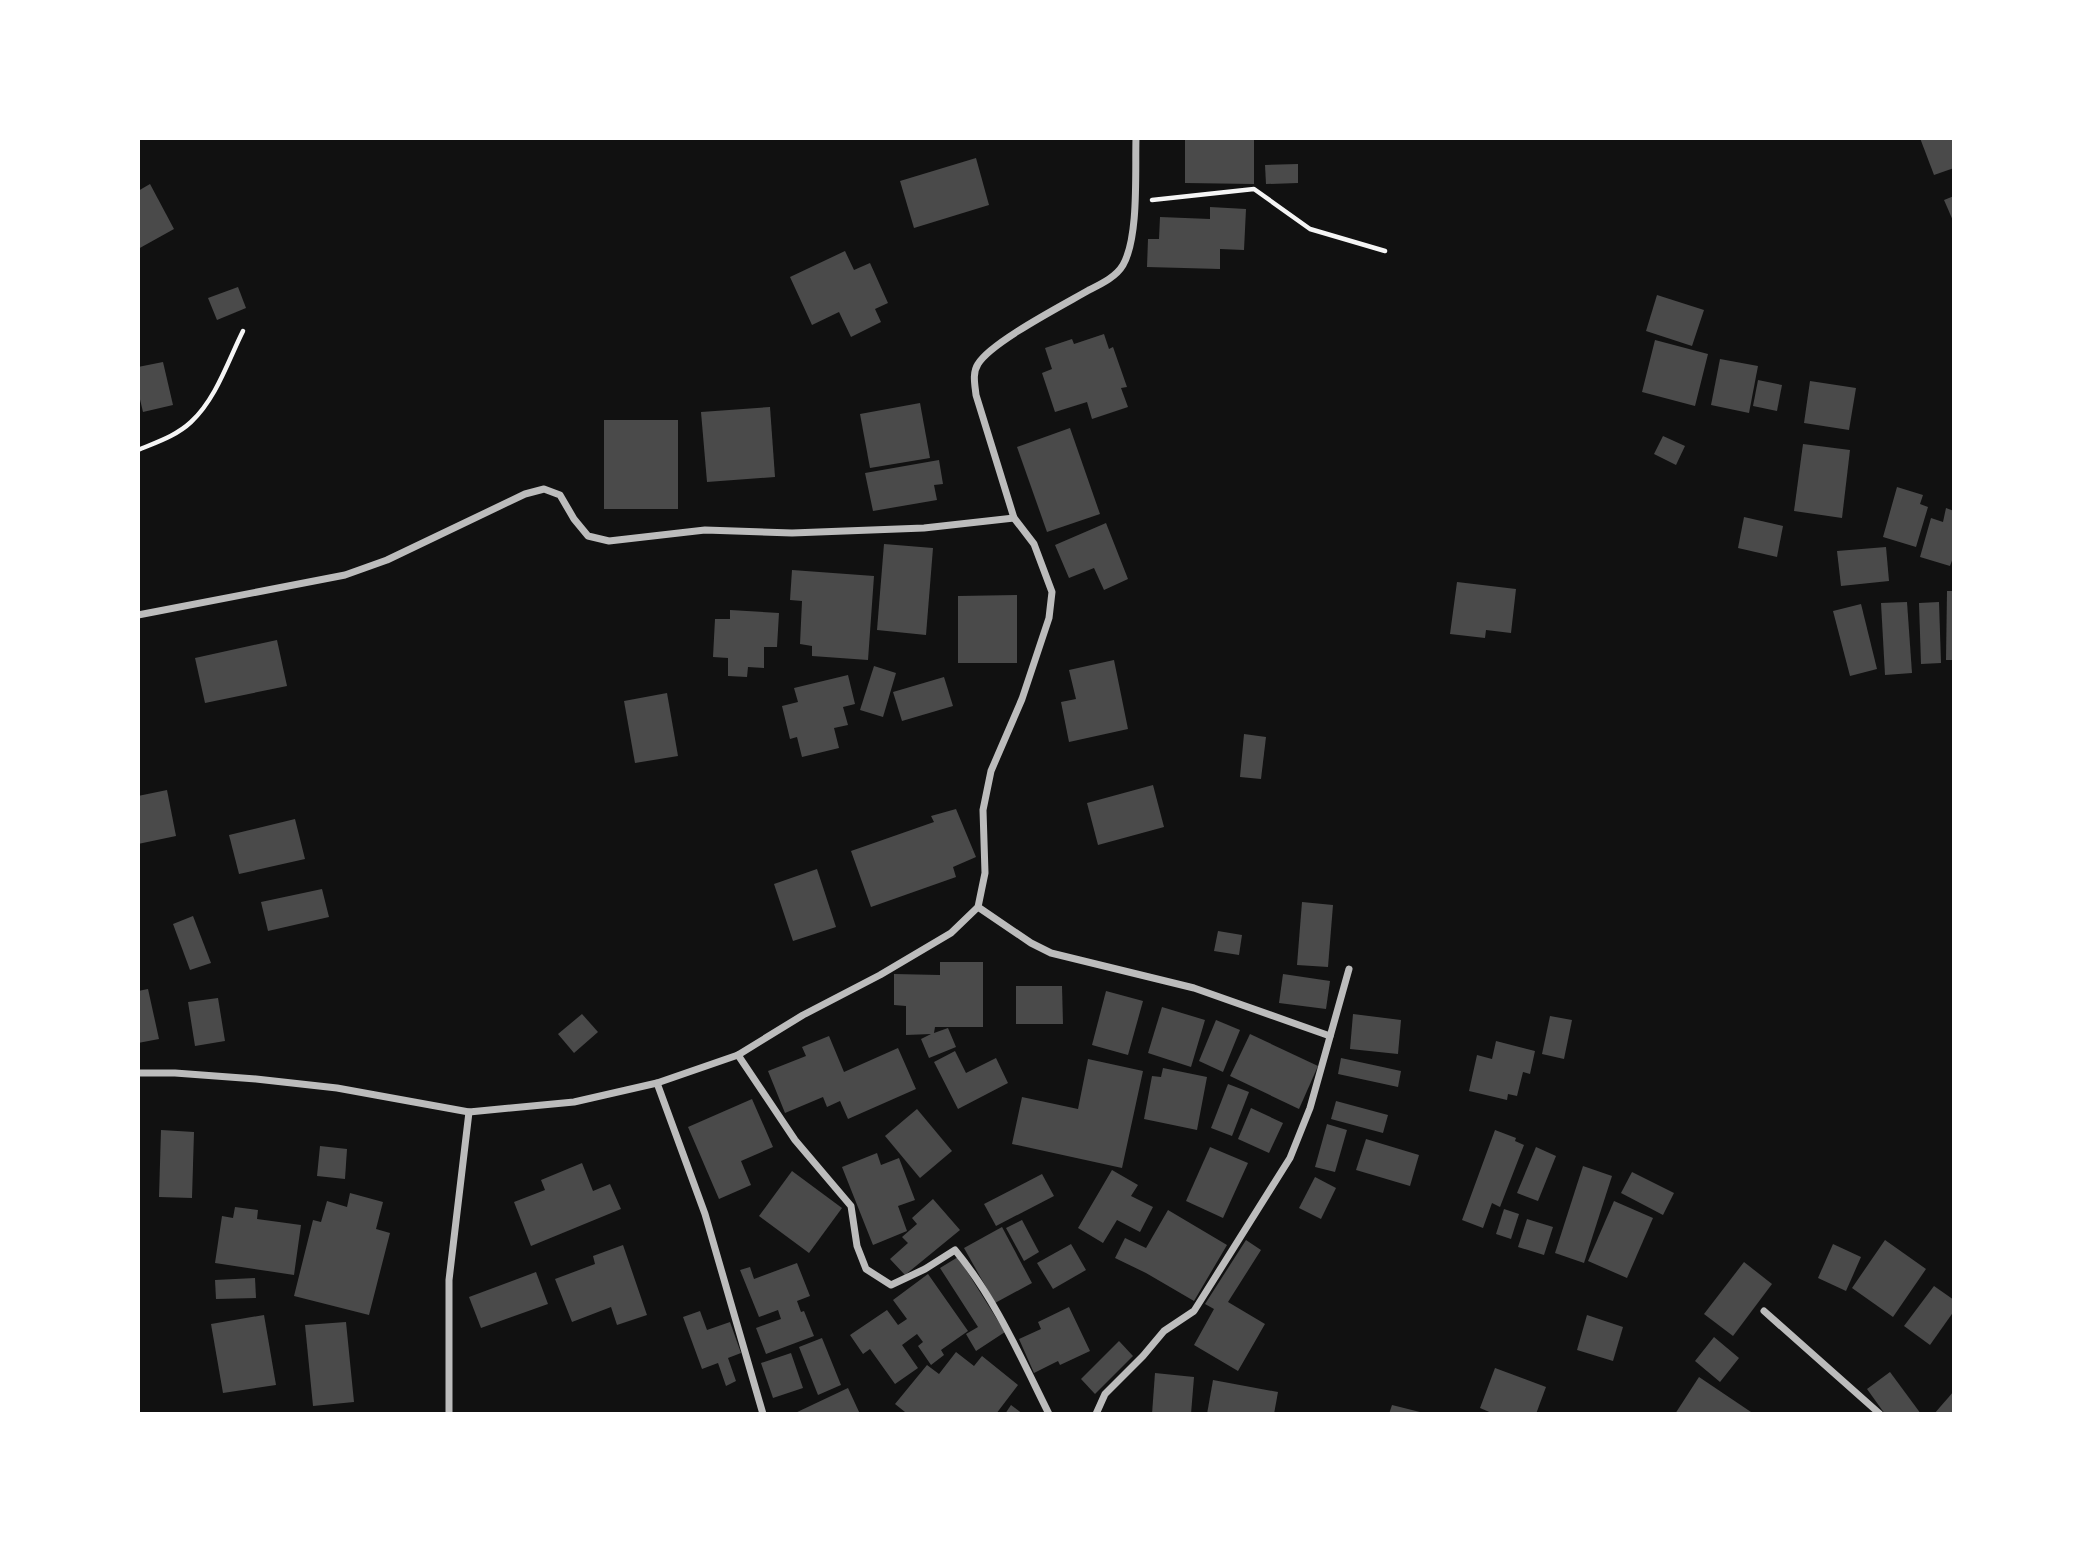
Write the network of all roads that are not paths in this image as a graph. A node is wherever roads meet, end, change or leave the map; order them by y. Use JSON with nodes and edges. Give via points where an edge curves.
{"nodes":[{"id":1,"x":1136,"y":138,"type":"edge"},
{"id":2,"x":1014,"y":518,"type":"junction"},
{"id":3,"x":138,"y":615,"type":"edge"},
{"id":4,"x":978,"y":906,"type":"junction"},
{"id":5,"x":1349,"y":968,"type":"dead end"},
{"id":6,"x":1330,"y":1036,"type":"junction"},
{"id":7,"x":738,"y":1055,"type":"junction"},
{"id":8,"x":138,"y":1073,"type":"edge"},
{"id":9,"x":657,"y":1083,"type":"junction"},
{"id":10,"x":469,"y":1112,"type":"junction"},
{"id":11,"x":1764,"y":1311,"type":"dead end"},
{"id":12,"x":449,"y":1414,"type":"edge"},
{"id":13,"x":763,"y":1414,"type":"edge"},
{"id":14,"x":1049,"y":1414,"type":"edge"},
{"id":15,"x":1096,"y":1414,"type":"edge"},
{"id":16,"x":1880,"y":1414,"type":"edge"}],
"edges":[{"from":1,"to":2,"type":"street","via":[[1130,250],[1122,268],[994,348],[978,364],[976,395]]},
{"from":2,"to":3,"type":"street","via":[[924,528],[792,533],[705,530],[608,541],[588,536],[560,495],[544,489],[345,575]]},
{"from":2,"to":4,"type":"street","via":[[1034,544],[1052,592],[1049,618],[1022,699],[991,771],[983,810],[985,873]]},
{"from":4,"to":6,"type":"street","via":[[1051,953],[1195,988]]},
{"from":4,"to":7,"type":"street","via":[[951,933]]},
{"from":5,"to":6,"type":"street"},
{"from":6,"to":15,"type":"street","via":[[1290,1158],[1257,1213],[1194,1311],[1164,1331],[1105,1394]]},
{"from":7,"to":9,"type":"street"},
{"from":7,"to":14,"type":"street","via":[[795,1140],[851,1206],[866,1269],[891,1286],[955,1250],[1003,1322]]},
{"from":8,"to":10,"type":"street","via":[[337,1088]]},
{"from":9,"to":10,"type":"street","via":[[575,1101]]},
{"from":9,"to":13,"type":"street","via":[[705,1214]]},
{"from":10,"to":12,"type":"street","via":[[449,1280]]},
{"from":11,"to":16,"type":"street"}]}
